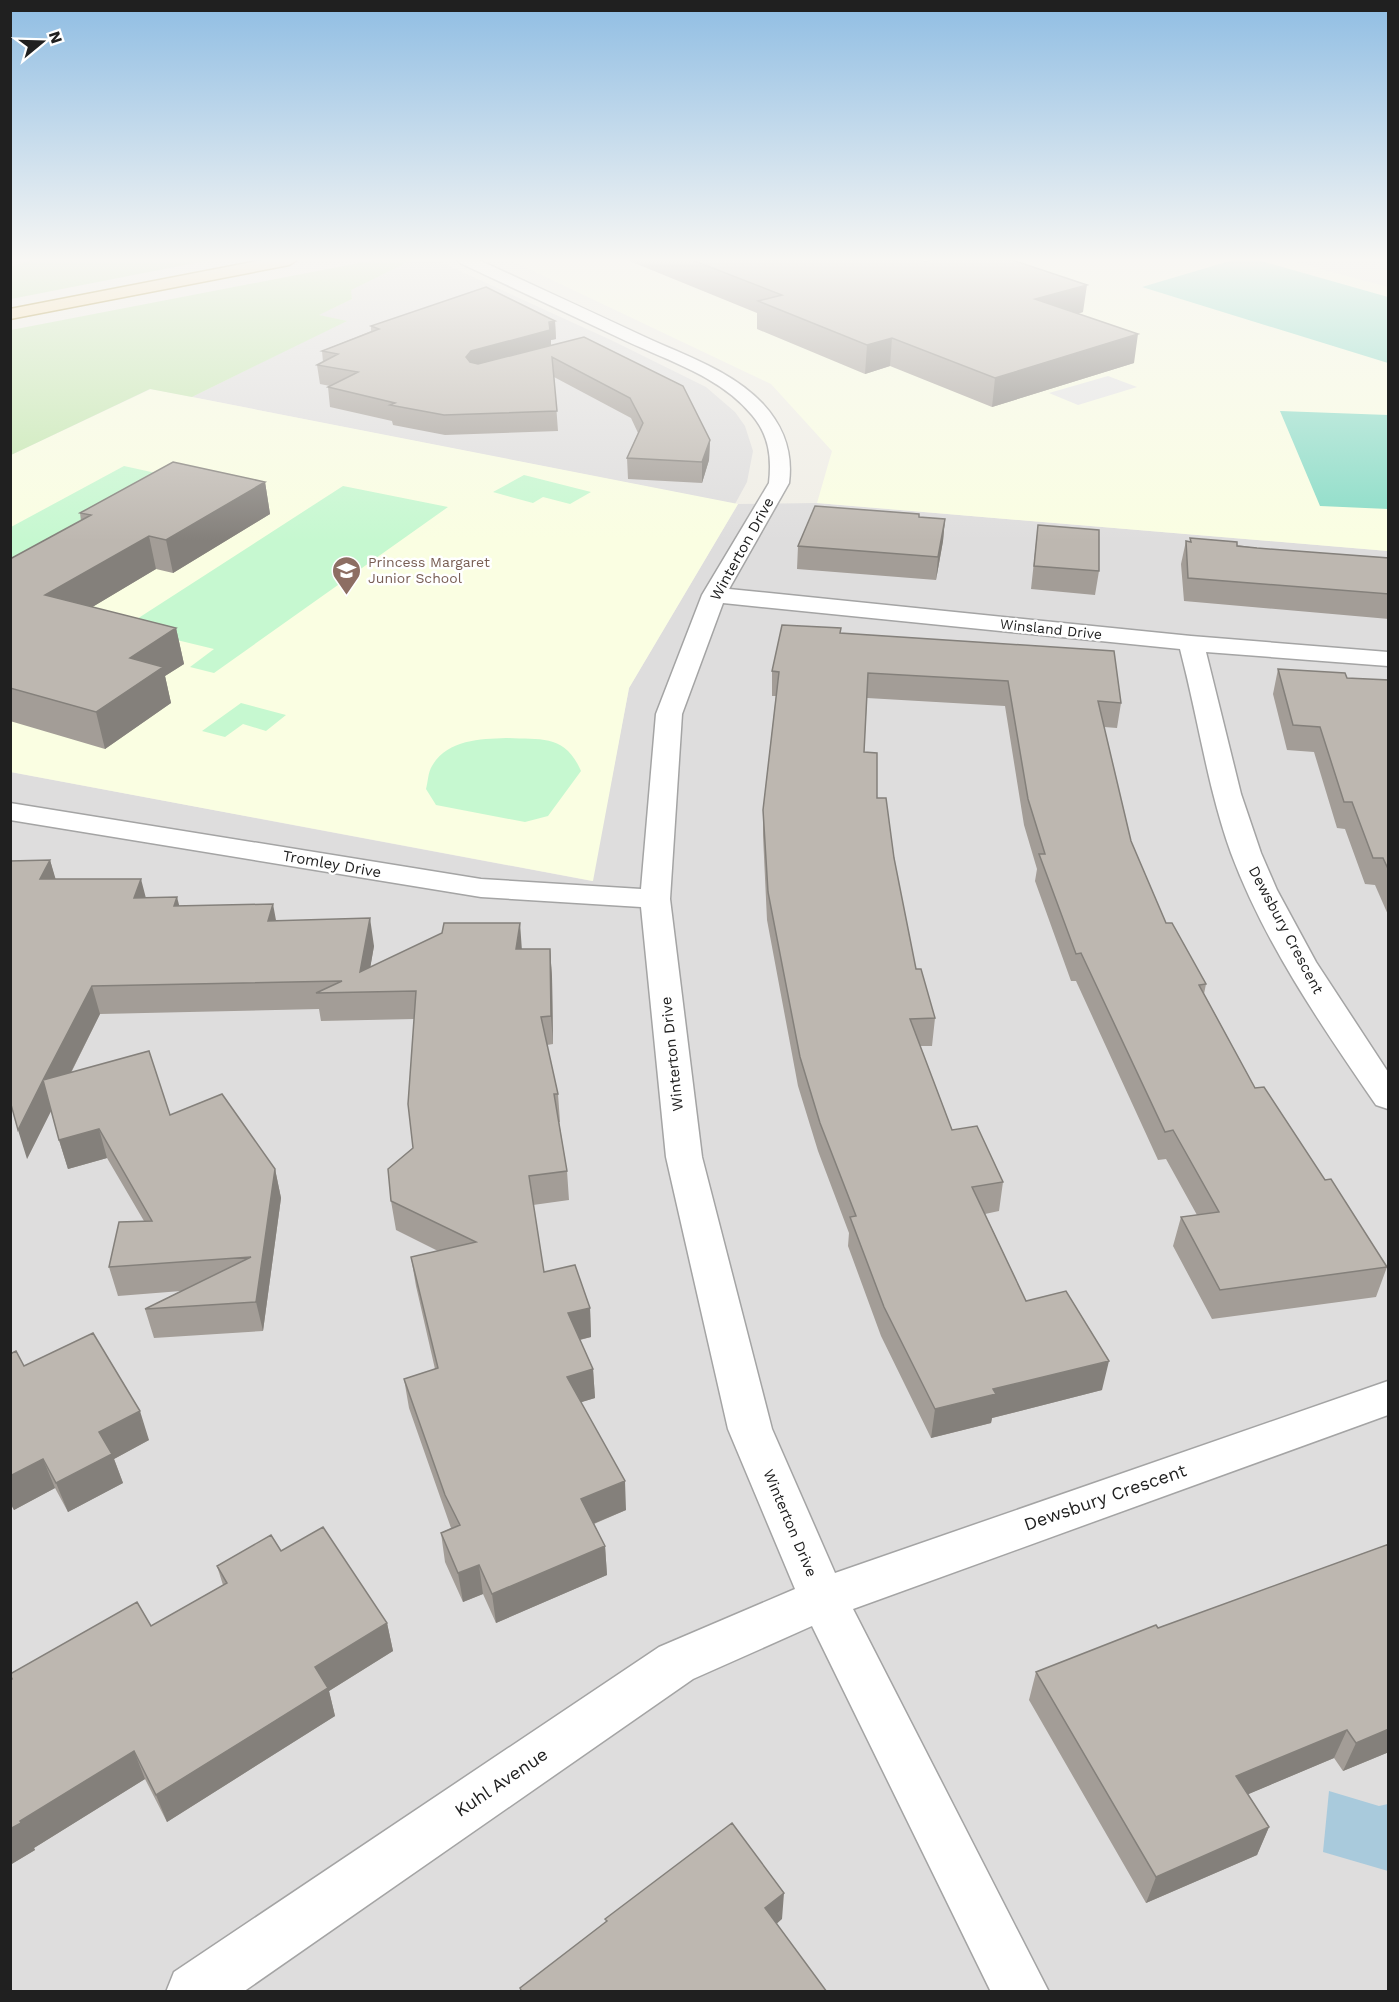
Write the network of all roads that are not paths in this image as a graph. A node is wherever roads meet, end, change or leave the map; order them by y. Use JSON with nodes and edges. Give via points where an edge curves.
{"nodes":[{"id":1,"x":667,"y":353,"type":"edge"},
{"id":2,"x":714,"y":595,"type":"junction"},
{"id":3,"x":1191,"y":643,"type":"junction"},
{"id":4,"x":1389,"y":659,"type":"edge"},
{"id":5,"x":10,"y":811,"type":"edge"},
{"id":6,"x":655,"y":899,"type":"junction"},
{"id":7,"x":1389,"y":1097,"type":"edge"},
{"id":8,"x":1389,"y":1398,"type":"edge"},
{"id":9,"x":823,"y":1599,"type":"junction"},
{"id":10,"x":194,"y":1992,"type":"edge"},
{"id":11,"x":1020,"y":1992,"type":"edge"}],
"edges":[{"from":1,"to":2,"type":"street","name":"Winterton Drive","via":[[739,390],[765,417],[782,453],[779,483]]},
{"from":2,"to":3,"type":"street","name":"Winsland Drive"},
{"from":2,"to":6,"type":"street","name":"Winterton Drive","via":[[669,714]]},
{"from":3,"to":4,"type":"street","name":"Winsland Drive"},
{"from":3,"to":7,"type":"street","name":"Dewsbury Crescent","via":[[1215,755],[1252,870],[1333,1019]]},
{"from":5,"to":6,"type":"street","name":"Tromley Drive","via":[[481,888]]},
{"from":6,"to":9,"type":"street","name":"Winterton Drive","via":[[684,1157],[750,1429]]},
{"from":8,"to":9,"type":"street","name":"Dewsbury Crescent"},
{"from":9,"to":10,"type":"street","name":"Kuhl Avenue","via":[[676,1663]]},
{"from":9,"to":11,"type":"street","name":"Winterton Drive"}]}
